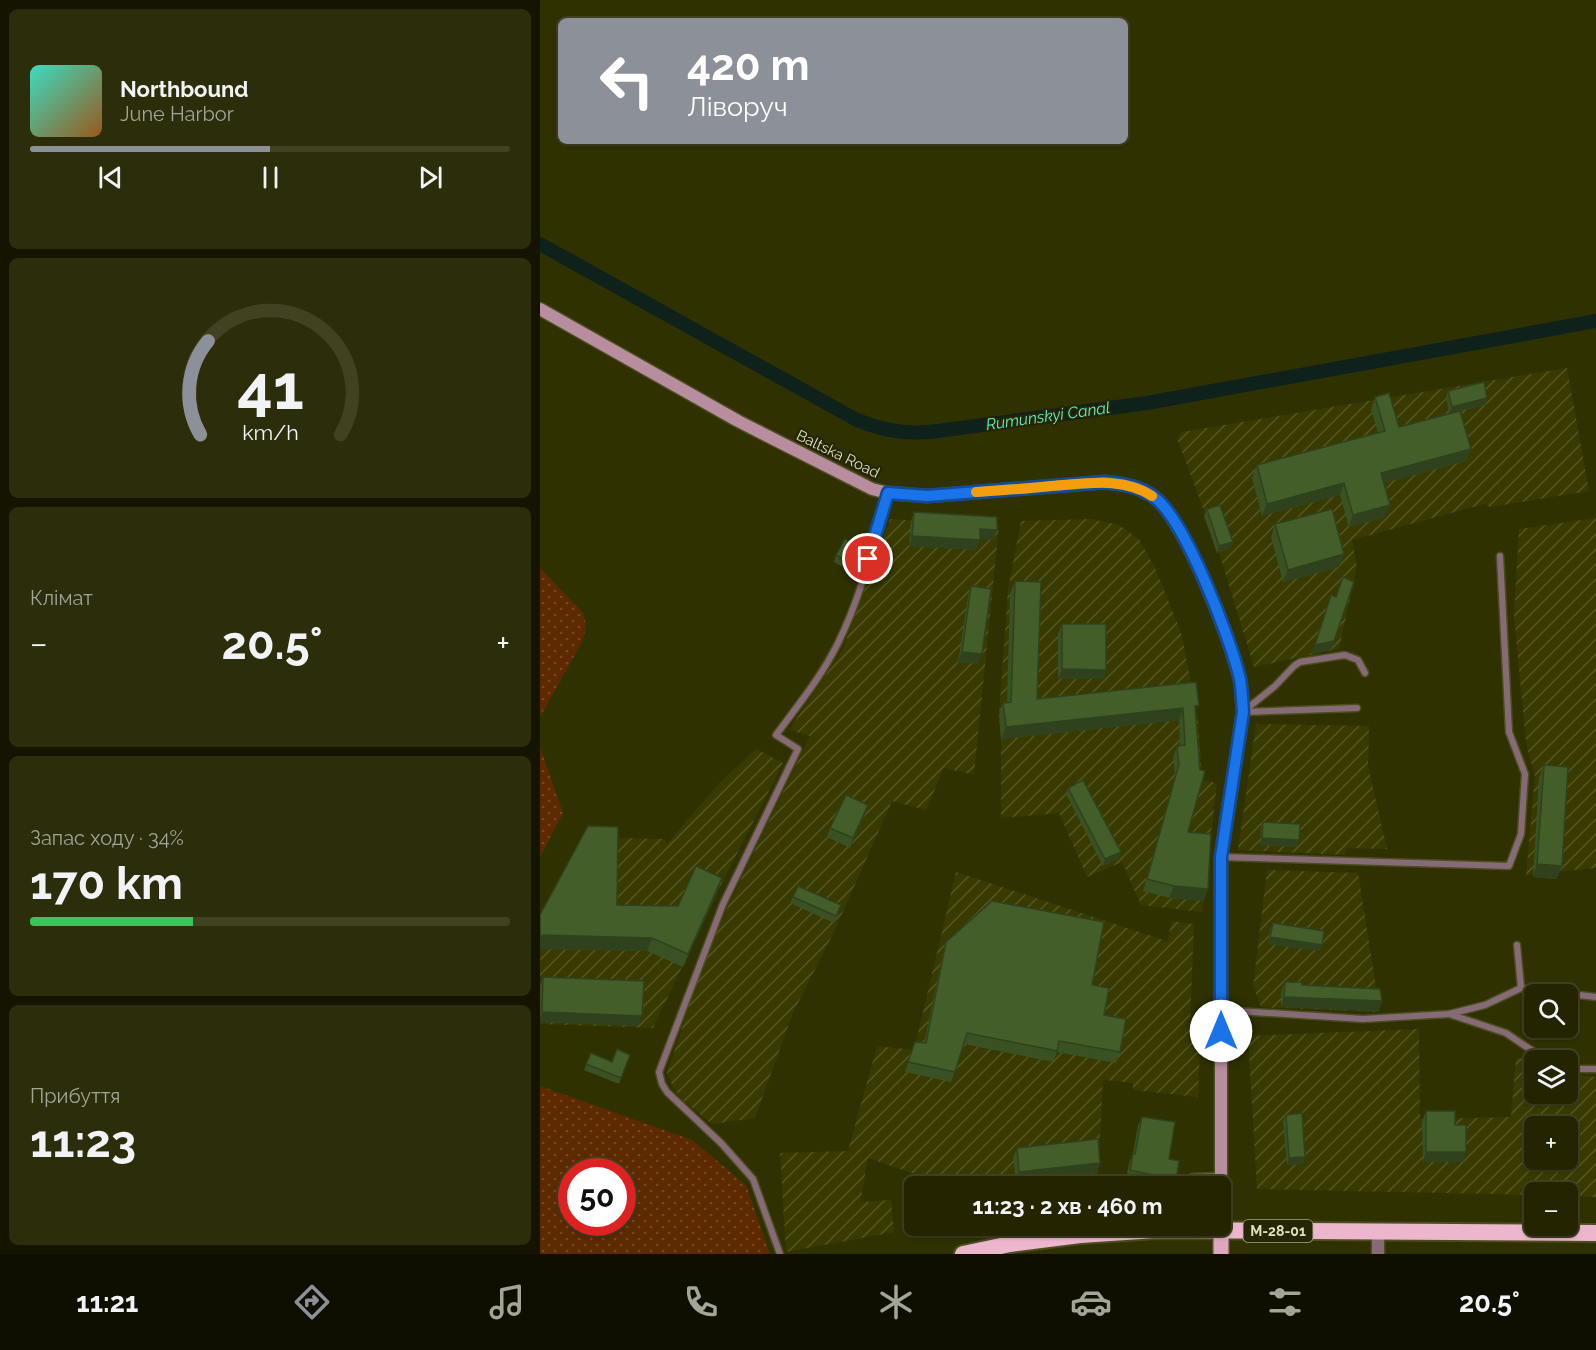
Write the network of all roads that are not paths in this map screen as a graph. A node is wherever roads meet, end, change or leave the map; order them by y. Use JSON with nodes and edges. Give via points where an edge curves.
{"nodes":[{"id":1,"x":540,"y":309,"type":"edge"},
{"id":2,"x":888,"y":493,"type":"junction"},
{"id":3,"x":1500,"y":556,"type":"dead end"},
{"id":4,"x":1365,"y":673,"type":"dead end"},
{"id":5,"x":1357,"y":708,"type":"dead end"},
{"id":6,"x":1243,"y":712,"type":"junction"},
{"id":7,"x":1221,"y":857,"type":"junction"},
{"id":8,"x":1517,"y":945,"type":"dead end"},
{"id":9,"x":1521,"y":988,"type":"junction"},
{"id":10,"x":1596,"y":997,"type":"edge"},
{"id":11,"x":1221,"y":1010,"type":"junction"},
{"id":12,"x":1449,"y":1014,"type":"junction"},
{"id":13,"x":1531,"y":1050,"type":"edge"},
{"id":14,"x":1578,"y":1069,"type":"edge"},
{"id":15,"x":1596,"y":1069,"type":"edge"},
{"id":16,"x":1221,"y":1176,"type":"edge"},
{"id":17,"x":1231,"y":1230,"type":"edge"},
{"id":18,"x":1378,"y":1232,"type":"junction"},
{"id":19,"x":1596,"y":1233,"type":"edge"},
{"id":20,"x":1056,"y":1236,"type":"edge"},
{"id":21,"x":1221,"y":1236,"type":"edge"},
{"id":22,"x":780,"y":1254,"type":"edge"},
{"id":23,"x":963,"y":1254,"type":"edge"},
{"id":24,"x":1221,"y":1254,"type":"edge"},
{"id":25,"x":1378,"y":1254,"type":"edge"}],
"edges":[{"from":1,"to":2,"type":"main road","name":"Baltska Road","via":[[738,421],[872,489]]},
{"from":2,"to":6,"type":"main road","name":"Baltska Road","via":[[927,496],[1105,482],[1143,490],[1168,511],[1216,610],[1240,681]]},
{"from":2,"to":22,"type":"lane","via":[[856,599],[838,642],[776,735],[798,749],[723,904],[659,1072],[667,1092],[753,1179]]},
{"from":3,"to":7,"type":"lane","via":[[1509,732],[1525,774],[1521,834],[1509,866]]},
{"from":4,"to":6,"type":"lane","via":[[1358,660],[1345,654],[1300,662]]},
{"from":5,"to":6,"type":"lane"},
{"from":6,"to":7,"type":"main road","name":"Baltska Road"},
{"from":7,"to":11,"type":"main road","name":"Baltska Road"},
{"from":8,"to":9,"type":"lane"},
{"from":9,"to":10,"type":"lane"},
{"from":9,"to":12,"type":"lane","via":[[1485,1005]]},
{"from":11,"to":12,"type":"lane","via":[[1363,1019]]},
{"from":11,"to":16,"type":"main road","name":"Baltska Road"},
{"from":12,"to":13,"type":"lane","via":[[1506,1034]]},
{"from":14,"to":15,"type":"lane"},
{"from":17,"to":18,"type":"highway","number":"М-28-01"},
{"from":18,"to":19,"type":"highway","number":"М-28-01"},
{"from":18,"to":25,"type":"street"},
{"from":20,"to":23,"type":"highway","number":"М-28-01"},
{"from":21,"to":24,"type":"main road"}]}
